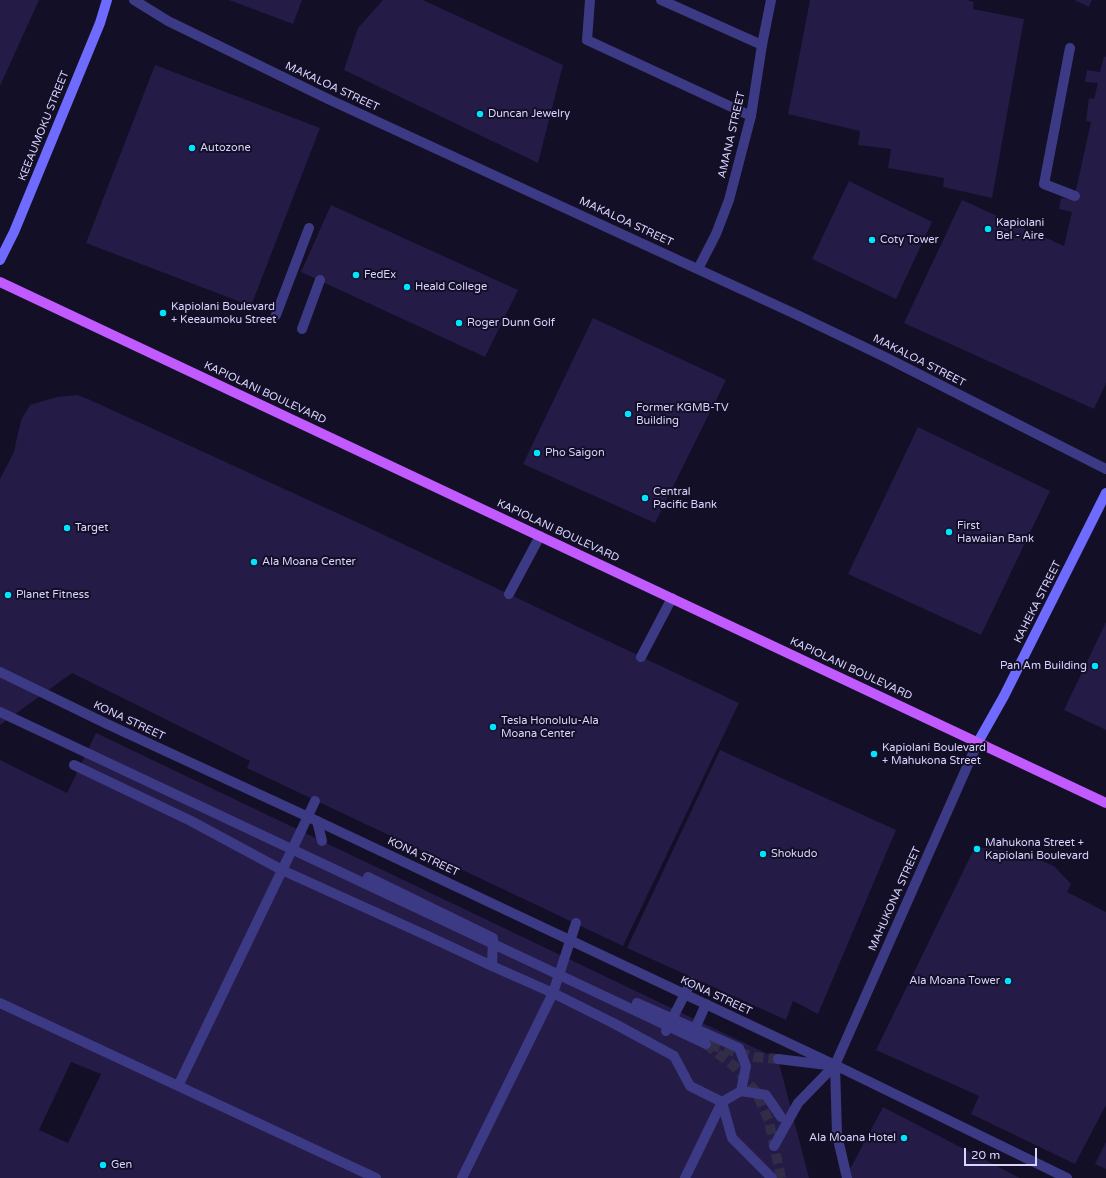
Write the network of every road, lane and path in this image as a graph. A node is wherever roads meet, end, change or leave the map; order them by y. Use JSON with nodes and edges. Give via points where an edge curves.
{"nodes":[{"id":1,"x":107,"y":0,"type":"edge"},
{"id":2,"x":134,"y":0,"type":"edge"},
{"id":3,"x":590,"y":0,"type":"edge"},
{"id":4,"x":661,"y":0,"type":"edge"},
{"id":5,"x":771,"y":0,"type":"edge"},
{"id":6,"x":762,"y":45,"type":"junction"},
{"id":7,"x":1070,"y":48,"type":"dead end"},
{"id":8,"x":750,"y":116,"type":"junction"},
{"id":9,"x":1075,"y":196,"type":"dead end"},
{"id":10,"x":309,"y":228,"type":"dead end"},
{"id":11,"x":0,"y":260,"type":"edge"},
{"id":12,"x":698,"y":269,"type":"junction"},
{"id":13,"x":320,"y":280,"type":"dead end"},
{"id":14,"x":0,"y":282,"type":"edge"},
{"id":15,"x":276,"y":315,"type":"dead end"},
{"id":16,"x":302,"y":329,"type":"dead end"},
{"id":17,"x":1106,"y":469,"type":"edge"},
{"id":18,"x":1106,"y":493,"type":"edge"},
{"id":19,"x":540,"y":536,"type":"junction"},
{"id":20,"x":509,"y":594,"type":"dead end"},
{"id":21,"x":672,"y":598,"type":"junction"},
{"id":22,"x":641,"y":656,"type":"dead end"},
{"id":23,"x":0,"y":672,"type":"edge"},
{"id":24,"x":0,"y":712,"type":"edge"},
{"id":25,"x":978,"y":742,"type":"junction"},
{"id":26,"x":74,"y":764,"type":"dead end"},
{"id":27,"x":315,"y":800,"type":"dead end"},
{"id":28,"x":1106,"y":803,"type":"edge"},
{"id":29,"x":317,"y":821,"type":"junction"},
{"id":30,"x":322,"y":841,"type":"dead end"},
{"id":31,"x":282,"y":870,"type":"junction"},
{"id":32,"x":368,"y":876,"type":"dead end"},
{"id":33,"x":576,"y":923,"type":"dead end"},
{"id":34,"x":492,"y":966,"type":"junction"},
{"id":35,"x":692,"y":980,"type":"dead end"},
{"id":36,"x":553,"y":993,"type":"junction"},
{"id":37,"x":0,"y":1003,"type":"edge"},
{"id":38,"x":637,"y":1003,"type":"dead end"},
{"id":39,"x":706,"y":1004,"type":"junction"},
{"id":40,"x":666,"y":1031,"type":"dead end"},
{"id":41,"x":692,"y":1037,"type":"junction"},
{"id":42,"x":706,"y":1044,"type":"tunnel mouth"},
{"id":43,"x":778,"y":1059,"type":"tunnel mouth"},
{"id":44,"x":835,"y":1065,"type":"junction"},
{"id":45,"x":179,"y":1084,"type":"dead end"},
{"id":46,"x":741,"y":1091,"type":"junction"},
{"id":47,"x":722,"y":1102,"type":"junction"},
{"id":48,"x":781,"y":1117,"type":"dead end"},
{"id":49,"x":774,"y":1146,"type":"dead end"},
{"id":50,"x":376,"y":1178,"type":"edge"},
{"id":51,"x":462,"y":1178,"type":"edge"},
{"id":52,"x":686,"y":1178,"type":"edge"},
{"id":53,"x":772,"y":1178,"type":"edge"},
{"id":54,"x":847,"y":1178,"type":"edge"},
{"id":55,"x":1067,"y":1178,"type":"edge"}],
"edges":[{"from":1,"to":11,"type":"main road","name":"KEEAUMOKU STREET","via":[[100,23],[23,211]]},
{"from":2,"to":12,"type":"street","name":"MAKALOA STREET","via":[[168,21],[328,99]]},
{"from":3,"to":8,"type":"street","via":[[587,40]]},
{"from":4,"to":6,"type":"street"},
{"from":5,"to":6,"type":"street","name":"AMANA STREET"},
{"from":6,"to":8,"type":"street","name":"AMANA STREET"},
{"from":7,"to":9,"type":"street","via":[[1044,184]]},
{"from":8,"to":12,"type":"street","name":"AMANA STREET","via":[[729,200],[716,234]]},
{"from":10,"to":15,"type":"street"},
{"from":12,"to":17,"type":"street","name":"MAKALOA STREET","via":[[887,358]]},
{"from":13,"to":16,"type":"street"},
{"from":14,"to":19,"type":"main road","name":"KAPIOLANI BOULEVARD"},
{"from":18,"to":25,"type":"main road","name":"KAHEKA STREET","via":[[1004,696]]},
{"from":19,"to":20,"type":"street"},
{"from":19,"to":21,"type":"main road","name":"KAPIOLANI BOULEVARD"},
{"from":21,"to":22,"type":"street"},
{"from":21,"to":25,"type":"main road","name":"KAPIOLANI BOULEVARD"},
{"from":23,"to":29,"type":"street","name":"KONA STREET"},
{"from":24,"to":41,"type":"street"},
{"from":25,"to":28,"type":"main road","name":"KAPIOLANI BOULEVARD"},
{"from":25,"to":44,"type":"street","name":"MAHUKONA STREET"},
{"from":26,"to":31,"type":"street","via":[[191,821]]},
{"from":27,"to":31,"type":"street","bridge":true},
{"from":29,"to":30,"type":"street"},
{"from":29,"to":39,"type":"street","name":"KONA STREET"},
{"from":31,"to":34,"type":"street"},
{"from":31,"to":45,"type":"street"},
{"from":32,"to":34,"type":"street","via":[[493,938]]},
{"from":33,"to":36,"type":"street","bridge":true},
{"from":34,"to":36,"type":"street"},
{"from":35,"to":40,"type":"street","bridge":true},
{"from":36,"to":47,"type":"street","via":[[674,1056],[690,1086]]},
{"from":36,"to":51,"type":"street"},
{"from":37,"to":50,"type":"street"},
{"from":38,"to":46,"type":"street","via":[[739,1048],[746,1066]]},
{"from":39,"to":41,"type":"street"},
{"from":39,"to":44,"type":"street","name":"KONA STREET"},
{"from":41,"to":42,"type":"street"},
{"from":43,"to":44,"type":"street","name":"KONA STREET"},
{"from":44,"to":49,"type":"street","name":"MAHUKONA STREET","via":[[798,1103]]},
{"from":44,"to":54,"type":"street","name":"MAHUKONA STREET","via":[[837,1135]]},
{"from":44,"to":55,"type":"street","name":"KONA STREET"},
{"from":46,"to":47,"type":"street"},
{"from":46,"to":48,"type":"street","via":[[766,1094]]},
{"from":47,"to":52,"type":"street"},
{"from":47,"to":53,"type":"street","via":[[732,1138]]}]}
